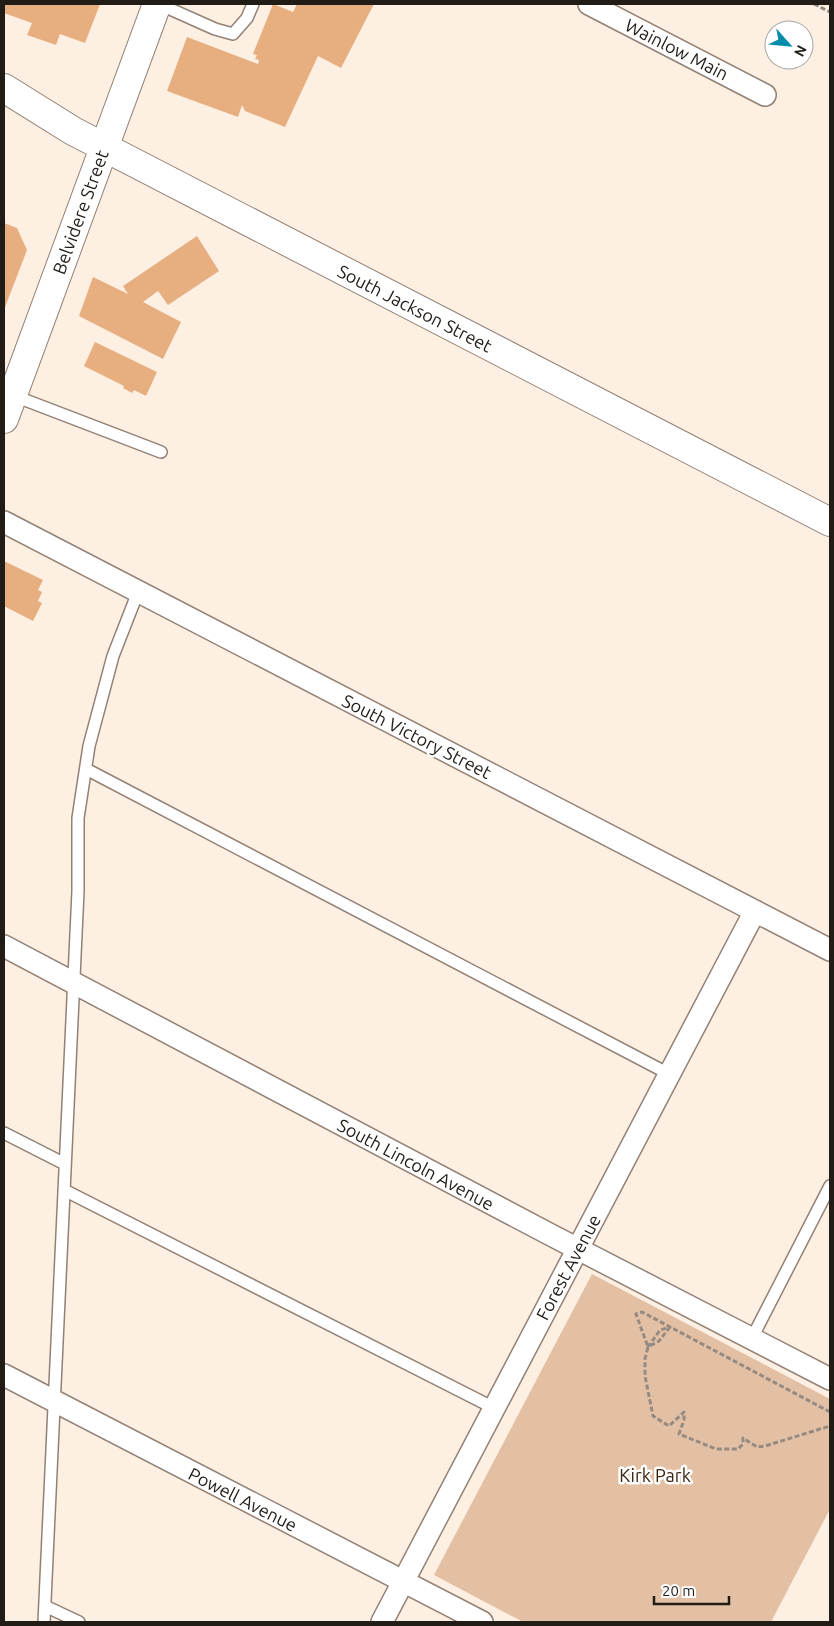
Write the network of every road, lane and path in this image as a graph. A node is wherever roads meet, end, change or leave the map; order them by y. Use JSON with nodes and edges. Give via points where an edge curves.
{"nodes":[{"id":1,"x":158,"y":4,"type":"edge"},
{"id":2,"x":253,"y":4,"type":"edge"},
{"id":3,"x":589,"y":4,"type":"edge"},
{"id":4,"x":814,"y":4,"type":"edge"},
{"id":5,"x":830,"y":12,"type":"edge"},
{"id":6,"x":4,"y":88,"type":"edge"},
{"id":7,"x":765,"y":95,"type":"dead end"},
{"id":8,"x":104,"y":147,"type":"junction"},
{"id":9,"x":8,"y":407,"type":"edge"},
{"id":10,"x":161,"y":452,"type":"dead end"},
{"id":11,"x":4,"y":522,"type":"edge"},
{"id":12,"x":830,"y":522,"type":"edge"},
{"id":13,"x":138,"y":592,"type":"junction"},
{"id":14,"x":86,"y":769,"type":"junction"},
{"id":15,"x":755,"y":911,"type":"junction"},
{"id":16,"x":4,"y":946,"type":"edge"},
{"id":17,"x":830,"y":950,"type":"edge"},
{"id":18,"x":73,"y":982,"type":"junction"},
{"id":19,"x":670,"y":1074,"type":"junction"},
{"id":20,"x":4,"y":1133,"type":"edge"},
{"id":21,"x":65,"y":1164,"type":"junction"},
{"id":22,"x":830,"y":1186,"type":"edge"},
{"id":23,"x":64,"y":1190,"type":"junction"},
{"id":24,"x":578,"y":1249,"type":"junction"},
{"id":25,"x":670,"y":1327,"type":"junction"},
{"id":26,"x":752,"y":1338,"type":"junction"},
{"id":27,"x":648,"y":1346,"type":"junction"},
{"id":28,"x":4,"y":1375,"type":"edge"},
{"id":29,"x":830,"y":1379,"type":"edge"},
{"id":30,"x":56,"y":1402,"type":"junction"},
{"id":31,"x":494,"y":1408,"type":"junction"},
{"id":32,"x":830,"y":1412,"type":"edge"},
{"id":33,"x":830,"y":1426,"type":"edge"},
{"id":34,"x":403,"y":1582,"type":"junction"},
{"id":35,"x":45,"y":1606,"type":"junction"},
{"id":36,"x":44,"y":1622,"type":"edge"},
{"id":37,"x":79,"y":1622,"type":"edge"},
{"id":38,"x":382,"y":1622,"type":"edge"},
{"id":39,"x":482,"y":1622,"type":"edge"}],
"edges":[{"from":1,"to":2,"type":"lane","via":[[233,34],[247,18]]},
{"from":1,"to":8,"type":"street","name":"Belvidere Street"},
{"from":3,"to":7,"type":"street","name":"Wainlow Main"},
{"from":4,"to":5,"type":"path"},
{"from":6,"to":8,"type":"street","name":"South Jackson Street"},
{"from":8,"to":9,"type":"street","name":"Belvidere Street"},
{"from":8,"to":12,"type":"street","name":"South Jackson Street"},
{"from":9,"to":10,"type":"lane"},
{"from":11,"to":13,"type":"street","name":"South Victory Street"},
{"from":13,"to":14,"type":"lane","via":[[113,656]]},
{"from":13,"to":15,"type":"street","name":"South Victory Street"},
{"from":14,"to":18,"type":"lane","via":[[78,818]]},
{"from":14,"to":19,"type":"lane"},
{"from":15,"to":17,"type":"street","name":"South Victory Street"},
{"from":15,"to":19,"type":"street","name":"Forest Avenue"},
{"from":16,"to":18,"type":"street","name":"South Lincoln Avenue"},
{"from":18,"to":21,"type":"lane"},
{"from":18,"to":24,"type":"street","name":"South Lincoln Avenue"},
{"from":19,"to":24,"type":"street","name":"Forest Avenue"},
{"from":20,"to":21,"type":"lane"},
{"from":21,"to":23,"type":"lane"},
{"from":22,"to":26,"type":"lane"},
{"from":23,"to":30,"type":"lane"},
{"from":23,"to":31,"type":"lane"},
{"from":24,"to":26,"type":"street","name":"South Lincoln Avenue"},
{"from":24,"to":31,"type":"street","name":"Forest Avenue"},
{"from":25,"to":27,"type":"path","via":[[659,1341]]},
{"from":25,"to":27,"type":"path","via":[[660,1330]]},
{"from":25,"to":27,"type":"path","via":[[642,1312],[636,1314]]},
{"from":25,"to":32,"type":"path"},
{"from":26,"to":29,"type":"street","name":"South Lincoln Avenue"},
{"from":27,"to":33,"type":"path","via":[[645,1376],[653,1416],[669,1426],[684,1412],[679,1434],[697,1443],[716,1449],[738,1449],[743,1438],[757,1447],[765,1446]]},
{"from":28,"to":30,"type":"street","name":"Powell Avenue"},
{"from":30,"to":34,"type":"street","name":"Powell Avenue"},
{"from":30,"to":35,"type":"lane"},
{"from":31,"to":34,"type":"street","name":"Forest Avenue"},
{"from":34,"to":38,"type":"street","name":"Forest Avenue"},
{"from":34,"to":39,"type":"street","name":"Powell Avenue"},
{"from":35,"to":36,"type":"lane"},
{"from":35,"to":37,"type":"lane"}]}
